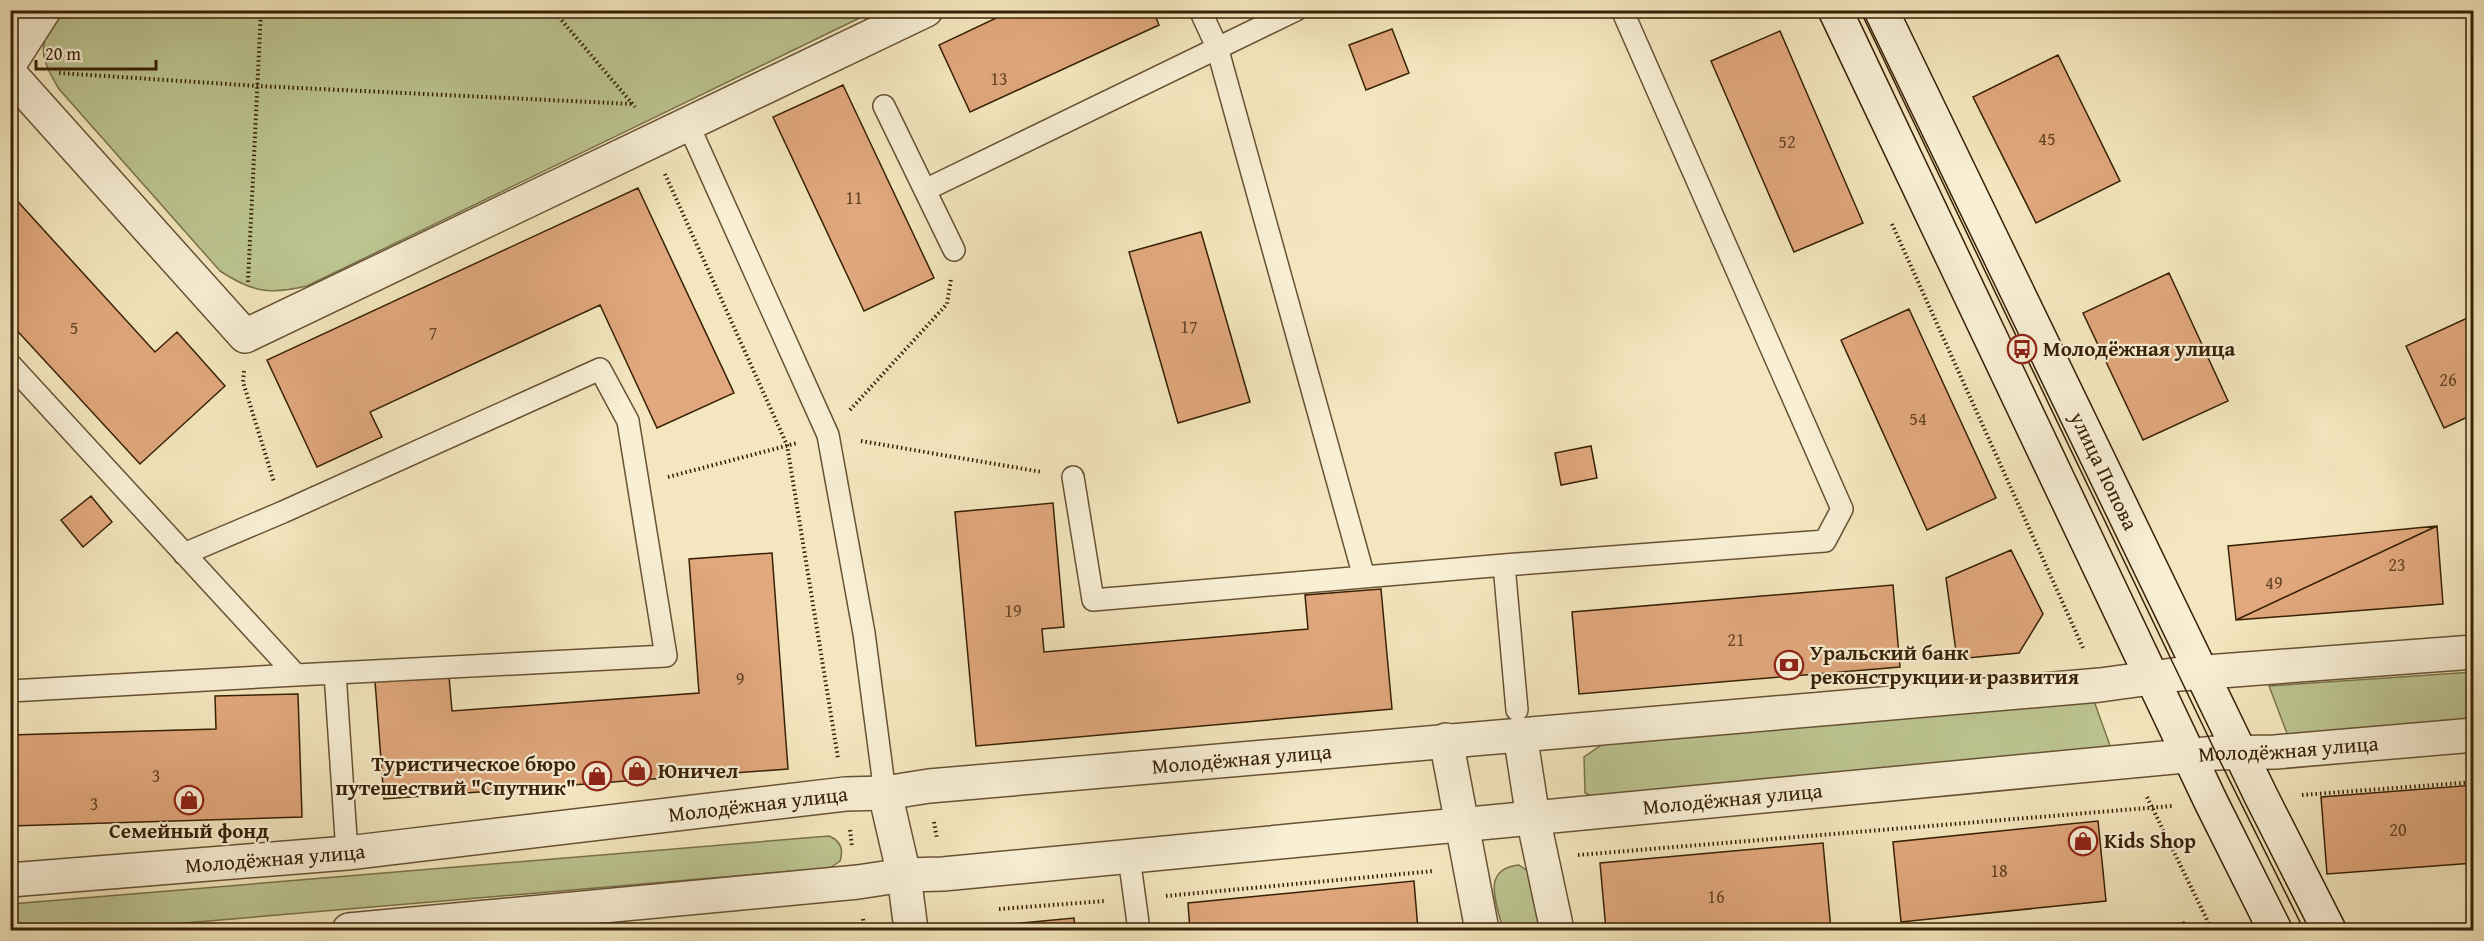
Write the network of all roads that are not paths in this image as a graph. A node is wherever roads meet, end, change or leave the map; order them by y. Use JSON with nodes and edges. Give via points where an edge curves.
{"nodes":[{"id":1,"x":44,"y":10,"type":"edge"},
{"id":2,"x":926,"y":10,"type":"edge"},
{"id":3,"x":1200,"y":10,"type":"edge"},
{"id":4,"x":1296,"y":10,"type":"edge"},
{"id":5,"x":1622,"y":10,"type":"edge"},
{"id":6,"x":1835,"y":10,"type":"edge"},
{"id":7,"x":1881,"y":10,"type":"edge"},
{"id":8,"x":1217,"y":47,"type":"junction"},
{"id":9,"x":10,"y":63,"type":"edge"},
{"id":10,"x":10,"y":74,"type":"edge"},
{"id":11,"x":884,"y":106,"type":"dead end"},
{"id":12,"x":688,"y":124,"type":"junction"},
{"id":13,"x":925,"y":190,"type":"junction"},
{"id":14,"x":954,"y":250,"type":"road end"},
{"id":15,"x":10,"y":364,"type":"edge"},
{"id":16,"x":1073,"y":477,"type":"dead end"},
{"id":17,"x":184,"y":554,"type":"junction"},
{"id":18,"x":1504,"y":565,"type":"junction"},
{"id":19,"x":1364,"y":577,"type":"junction"},
{"id":20,"x":2474,"y":652,"type":"edge"},
{"id":21,"x":335,"y":673,"type":"junction"},
{"id":22,"x":2202,"y":673,"type":"junction"},
{"id":23,"x":296,"y":675,"type":"junction"},
{"id":24,"x":2153,"y":677,"type":"junction"},
{"id":25,"x":10,"y":692,"type":"edge"},
{"id":26,"x":1518,"y":722,"type":"junction"},
{"id":27,"x":2474,"y":735,"type":"edge"},
{"id":28,"x":1446,"y":740,"type":"junction"},
{"id":29,"x":2241,"y":752,"type":"junction"},
{"id":30,"x":2190,"y":756,"type":"junction"},
{"id":31,"x":885,"y":793,"type":"junction"},
{"id":32,"x":1533,"y":818,"type":"junction"},
{"id":33,"x":1464,"y":825,"type":"junction"},
{"id":34,"x":347,"y":853,"type":"junction"},
{"id":35,"x":1129,"y":857,"type":"junction"},
{"id":36,"x":904,"y":875,"type":"junction"},
{"id":37,"x":10,"y":880,"type":"edge"},
{"id":38,"x":349,"y":930,"type":"edge"},
{"id":39,"x":911,"y":930,"type":"edge"},
{"id":40,"x":1139,"y":930,"type":"edge"},
{"id":41,"x":1482,"y":930,"type":"edge"},
{"id":42,"x":1557,"y":930,"type":"edge"},
{"id":43,"x":2276,"y":930,"type":"edge"},
{"id":44,"x":2329,"y":930,"type":"edge"}],
"edges":[{"from":1,"to":9,"type":"street"},
{"from":2,"to":12,"type":"street"},
{"from":3,"to":8,"type":"lane"},
{"from":4,"to":8,"type":"lane"},
{"from":5,"to":18,"type":"lane","via":[[1842,509],[1825,541]]},
{"from":6,"to":24,"type":"street","name":"улица Попова"},
{"from":7,"to":22,"type":"street","name":"улица Попова"},
{"from":8,"to":13,"type":"lane"},
{"from":8,"to":19,"type":"lane"},
{"from":10,"to":12,"type":"street","via":[[245,336]]},
{"from":11,"to":13,"type":"lane"},
{"from":12,"to":31,"type":"lane","via":[[828,435],[864,633]]},
{"from":13,"to":14,"type":"lane"},
{"from":15,"to":17,"type":"lane"},
{"from":16,"to":19,"type":"lane","via":[[1093,600]]},
{"from":17,"to":21,"type":"lane","via":[[600,369],[628,420],[666,656]]},
{"from":17,"to":23,"type":"lane"},
{"from":18,"to":19,"type":"lane"},
{"from":18,"to":26,"type":"lane"},
{"from":20,"to":22,"type":"street","name":"Молодёжная улица"},
{"from":21,"to":23,"type":"lane"},
{"from":21,"to":34,"type":"lane"},
{"from":22,"to":24,"type":"street","name":"Молодёжная улица"},
{"from":22,"to":29,"type":"street","name":"улица Попова"},
{"from":23,"to":25,"type":"lane"},
{"from":24,"to":26,"type":"street","name":"Молодёжная улица","via":[[2100,685]]},
{"from":24,"to":30,"type":"street","name":"улица Попова"},
{"from":26,"to":28,"type":"street","name":"Молодёжная улица"},
{"from":26,"to":32,"type":"street"},
{"from":27,"to":29,"type":"street","name":"Молодёжная улица"},
{"from":28,"to":31,"type":"street","name":"Молодёжная улица"},
{"from":28,"to":33,"type":"street"},
{"from":29,"to":30,"type":"street","name":"Молодёжная улица"},
{"from":29,"to":44,"type":"street","name":"улица Попова"},
{"from":30,"to":32,"type":"street","name":"Молодёжная улица"},
{"from":30,"to":43,"type":"street","name":"улица Попова"},
{"from":31,"to":34,"type":"street","name":"Молодёжная улица","via":[[844,794]]},
{"from":31,"to":36,"type":"street"},
{"from":32,"to":33,"type":"street","name":"Молодёжная улица"},
{"from":32,"to":42,"type":"street"},
{"from":33,"to":35,"type":"street","name":"Молодёжная улица"},
{"from":33,"to":41,"type":"street"},
{"from":34,"to":37,"type":"street","name":"Молодёжная улица"},
{"from":35,"to":36,"type":"street","name":"Молодёжная улица"},
{"from":35,"to":40,"type":"lane"},
{"from":36,"to":38,"type":"street","name":"Молодёжная улица"},
{"from":36,"to":39,"type":"street"}]}
